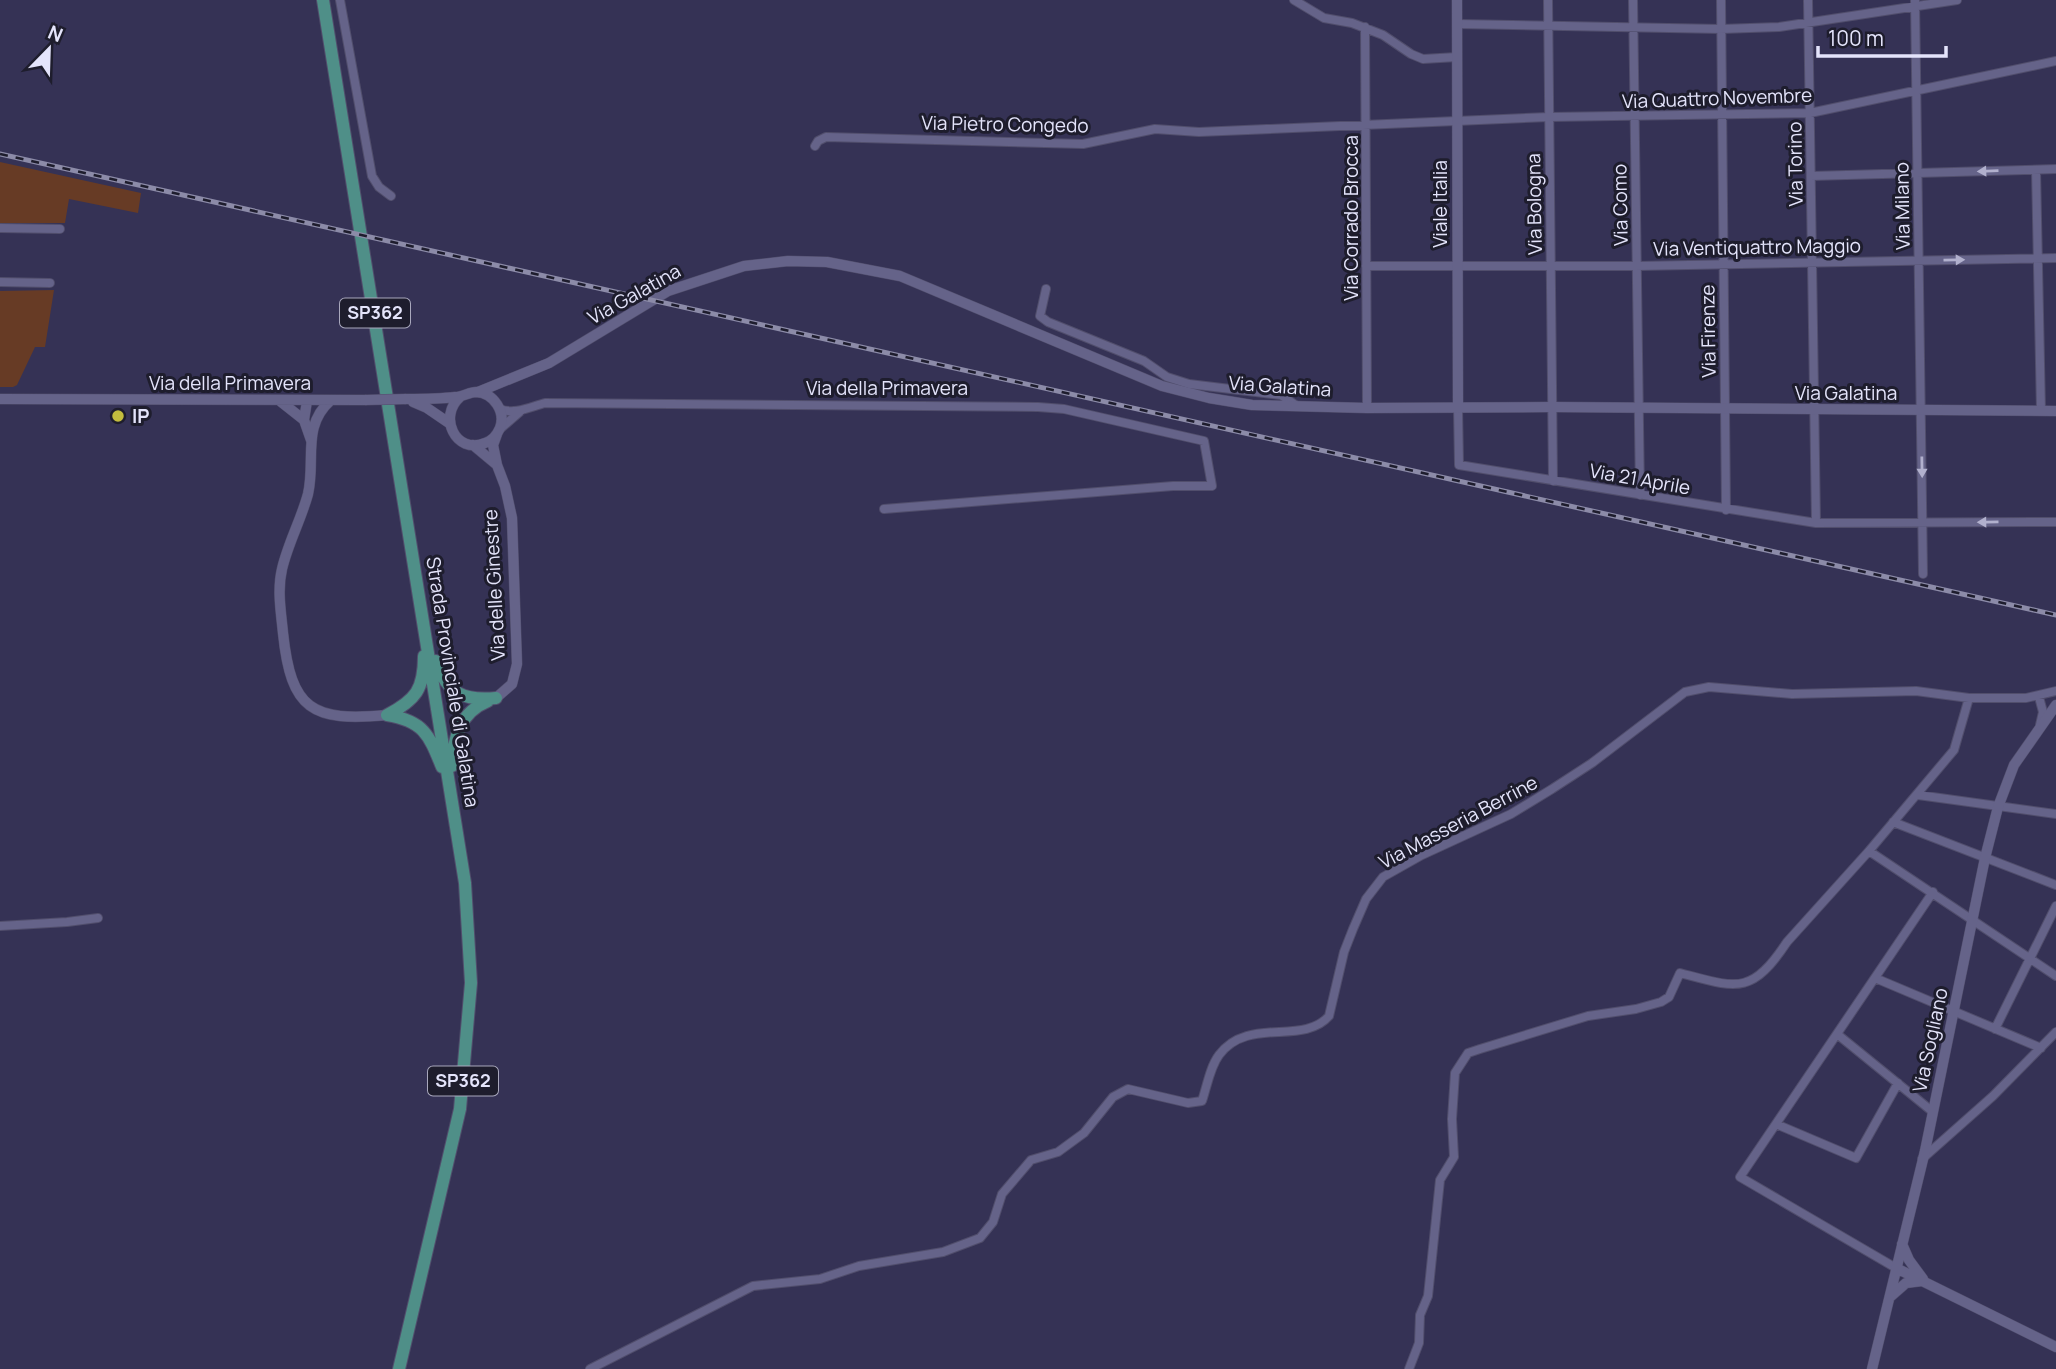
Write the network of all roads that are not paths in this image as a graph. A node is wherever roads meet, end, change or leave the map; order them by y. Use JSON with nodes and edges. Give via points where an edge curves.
{"nodes":[{"id":1,"x":323,"y":0,"type":"edge"},
{"id":2,"x":340,"y":0,"type":"edge"},
{"id":3,"x":1294,"y":0,"type":"edge"},
{"id":4,"x":1457,"y":0,"type":"edge"},
{"id":5,"x":1548,"y":0,"type":"edge"},
{"id":6,"x":1633,"y":0,"type":"edge"},
{"id":7,"x":1721,"y":0,"type":"edge"},
{"id":8,"x":1808,"y":0,"type":"edge"},
{"id":9,"x":1957,"y":0,"type":"edge"},
{"id":10,"x":1915,"y":3,"type":"edge"},
{"id":11,"x":1808,"y":23,"type":"junction"},
{"id":12,"x":1457,"y":24,"type":"junction"},
{"id":13,"x":1548,"y":26,"type":"junction"},
{"id":14,"x":1365,"y":27,"type":"junction"},
{"id":15,"x":1633,"y":27,"type":"junction"},
{"id":16,"x":1721,"y":29,"type":"junction"},
{"id":17,"x":1457,"y":57,"type":"junction"},
{"id":18,"x":2056,"y":61,"type":"edge"},
{"id":19,"x":1917,"y":92,"type":"junction"},
{"id":20,"x":1810,"y":113,"type":"junction"},
{"id":21,"x":1722,"y":115,"type":"junction"},
{"id":22,"x":1549,"y":117,"type":"junction"},
{"id":23,"x":1634,"y":117,"type":"junction"},
{"id":24,"x":1457,"y":121,"type":"junction"},
{"id":25,"x":1366,"y":125,"type":"junction"},
{"id":26,"x":815,"y":146,"type":"dead end"},
{"id":27,"x":2056,"y":169,"type":"edge"},
{"id":28,"x":2036,"y":170,"type":"junction"},
{"id":29,"x":1918,"y":173,"type":"junction"},
{"id":30,"x":1811,"y":176,"type":"junction"},
{"id":31,"x":391,"y":196,"type":"dead end"},
{"id":32,"x":0,"y":228,"type":"edge"},
{"id":33,"x":60,"y":229,"type":"dead end"},
{"id":34,"x":2056,"y":258,"type":"edge"},
{"id":35,"x":2038,"y":259,"type":"junction"},
{"id":36,"x":1919,"y":260,"type":"junction"},
{"id":37,"x":1812,"y":261,"type":"junction"},
{"id":38,"x":1723,"y":264,"type":"junction"},
{"id":39,"x":1551,"y":265,"type":"junction"},
{"id":40,"x":1637,"y":265,"type":"junction"},
{"id":41,"x":1367,"y":266,"type":"junction"},
{"id":42,"x":1458,"y":267,"type":"junction"},
{"id":43,"x":0,"y":282,"type":"edge"},
{"id":44,"x":50,"y":283,"type":"dead end"},
{"id":45,"x":1046,"y":289,"type":"dead end"},
{"id":46,"x":514,"y":379,"type":"junction"},
{"id":47,"x":478,"y":393,"type":"junction"},
{"id":48,"x":460,"y":397,"type":"junction"},
{"id":49,"x":0,"y":399,"type":"edge"},
{"id":50,"x":406,"y":399,"type":"junction"},
{"id":51,"x":279,"y":400,"type":"junction"},
{"id":52,"x":331,"y":400,"type":"junction"},
{"id":53,"x":307,"y":401,"type":"junction"},
{"id":54,"x":497,"y":405,"type":"junction"},
{"id":55,"x":1297,"y":406,"type":"junction"},
{"id":56,"x":1458,"y":407,"type":"junction"},
{"id":57,"x":1552,"y":407,"type":"junction"},
{"id":58,"x":1367,"y":408,"type":"junction"},
{"id":59,"x":1639,"y":409,"type":"junction"},
{"id":60,"x":522,"y":410,"type":"junction"},
{"id":61,"x":1725,"y":410,"type":"junction"},
{"id":62,"x":1814,"y":411,"type":"junction"},
{"id":63,"x":1921,"y":411,"type":"junction"},
{"id":64,"x":2041,"y":411,"type":"junction"},
{"id":65,"x":2056,"y":411,"type":"edge"},
{"id":66,"x":315,"y":419,"type":"junction"},
{"id":67,"x":304,"y":420,"type":"junction"},
{"id":68,"x":449,"y":423,"type":"junction"},
{"id":69,"x":498,"y":432,"type":"junction"},
{"id":70,"x":311,"y":440,"type":"junction"},
{"id":71,"x":472,"y":445,"type":"junction"},
{"id":72,"x":497,"y":465,"type":"junction"},
{"id":73,"x":1553,"y":481,"type":"junction"},
{"id":74,"x":1640,"y":495,"type":"junction"},
{"id":75,"x":884,"y":509,"type":"dead end"},
{"id":76,"x":1726,"y":510,"type":"junction"},
{"id":77,"x":2056,"y":522,"type":"edge"},
{"id":78,"x":1816,"y":523,"type":"junction"},
{"id":79,"x":1923,"y":523,"type":"junction"},
{"id":80,"x":1923,"y":574,"type":"dead end"},
{"id":81,"x":425,"y":626,"type":"junction"},
{"id":82,"x":2056,"y":691,"type":"edge"},
{"id":83,"x":2039,"y":697,"type":"junction"},
{"id":84,"x":496,"y":698,"type":"junction"},
{"id":85,"x":1969,"y":698,"type":"junction"},
{"id":86,"x":2056,"y":705,"type":"edge"},
{"id":87,"x":387,"y":715,"type":"junction"},
{"id":88,"x":2040,"y":726,"type":"junction"},
{"id":89,"x":450,"y":787,"type":"junction"},
{"id":90,"x":1918,"y":795,"type":"junction"},
{"id":91,"x":1998,"y":807,"type":"junction"},
{"id":92,"x":2056,"y":814,"type":"edge"},
{"id":93,"x":1893,"y":822,"type":"junction"},
{"id":94,"x":1870,"y":851,"type":"junction"},
{"id":95,"x":1985,"y":858,"type":"junction"},
{"id":96,"x":2056,"y":885,"type":"edge"},
{"id":97,"x":1933,"y":892,"type":"junction"},
{"id":98,"x":2056,"y":906,"type":"edge"},
{"id":99,"x":98,"y":918,"type":"dead end"},
{"id":100,"x":1973,"y":920,"type":"junction"},
{"id":101,"x":0,"y":926,"type":"edge"},
{"id":102,"x":2030,"y":959,"type":"junction"},
{"id":103,"x":2056,"y":976,"type":"edge"},
{"id":104,"x":1875,"y":978,"type":"junction"},
{"id":105,"x":1954,"y":1012,"type":"junction"},
{"id":106,"x":1995,"y":1029,"type":"junction"},
{"id":107,"x":2056,"y":1032,"type":"edge"},
{"id":108,"x":1837,"y":1034,"type":"junction"},
{"id":109,"x":2041,"y":1048,"type":"junction"},
{"id":110,"x":1898,"y":1083,"type":"junction"},
{"id":111,"x":1933,"y":1112,"type":"junction"},
{"id":112,"x":1776,"y":1124,"type":"junction"},
{"id":113,"x":1923,"y":1159,"type":"junction"},
{"id":114,"x":1902,"y":1241,"type":"junction"},
{"id":115,"x":1896,"y":1268,"type":"junction"},
{"id":116,"x":1926,"y":1282,"type":"junction"},
{"id":117,"x":1889,"y":1298,"type":"junction"},
{"id":118,"x":2056,"y":1347,"type":"edge"},
{"id":119,"x":399,"y":1369,"type":"edge"},
{"id":120,"x":590,"y":1369,"type":"edge"},
{"id":121,"x":1409,"y":1369,"type":"edge"},
{"id":122,"x":1872,"y":1369,"type":"edge"}],
"edges":[{"from":1,"to":81,"type":"main road","name":"Strada Provinciale di Galatina","number":"SP362"},
{"from":2,"to":31,"type":"street","via":[[372,176]]},
{"from":3,"to":14,"type":"street","via":[[1324,18]]},
{"from":4,"to":12,"type":"street","name":"Viale Italia"},
{"from":5,"to":13,"type":"street","name":"Via Bologna"},
{"from":6,"to":15,"type":"street","name":"Via Como"},
{"from":7,"to":16,"type":"street","name":"Via Firenze"},
{"from":8,"to":11,"type":"street","name":"Via Torino"},
{"from":9,"to":10,"type":"street"},
{"from":10,"to":11,"type":"street"},
{"from":10,"to":19,"type":"street","name":"Via Milano"},
{"from":11,"to":16,"type":"street"},
{"from":11,"to":20,"type":"street","name":"Via Torino"},
{"from":12,"to":13,"type":"street"},
{"from":12,"to":17,"type":"street","name":"Viale Italia"},
{"from":13,"to":15,"type":"street"},
{"from":13,"to":22,"type":"street","name":"Via Bologna"},
{"from":14,"to":17,"type":"street","via":[[1423,59]]},
{"from":14,"to":25,"type":"street","name":"Via Corrado Brocca"},
{"from":15,"to":16,"type":"street"},
{"from":15,"to":23,"type":"street","name":"Via Como"},
{"from":16,"to":21,"type":"street","name":"Via Firenze"},
{"from":17,"to":24,"type":"street","name":"Viale Italia"},
{"from":18,"to":19,"type":"street","name":"Via Quattro Novembre"},
{"from":19,"to":20,"type":"street","name":"Via Quattro Novembre"},
{"from":19,"to":29,"type":"street","name":"Via Milano"},
{"from":20,"to":21,"type":"street","name":"Via Quattro Novembre"},
{"from":20,"to":30,"type":"street","name":"Via Torino"},
{"from":21,"to":23,"type":"street","name":"Via Quattro Novembre"},
{"from":21,"to":38,"type":"street","name":"Via Firenze"},
{"from":22,"to":23,"type":"street","name":"Via Quattro Novembre"},
{"from":22,"to":24,"type":"street","name":"Via Quattro Novembre"},
{"from":22,"to":39,"type":"street","name":"Via Bologna"},
{"from":23,"to":40,"type":"street","name":"Via Como"},
{"from":24,"to":25,"type":"street","name":"Via Pietro Congedo"},
{"from":24,"to":42,"type":"street","name":"Viale Italia"},
{"from":25,"to":26,"type":"street","name":"Via Pietro Congedo","via":[[1199,132],[1155,129],[1083,144],[826,137]]},
{"from":25,"to":41,"type":"street","name":"Via Corrado Brocca"},
{"from":27,"to":28,"type":"street"},
{"from":28,"to":29,"type":"street","one_way":true},
{"from":28,"to":35,"type":"street"},
{"from":29,"to":30,"type":"street"},
{"from":29,"to":36,"type":"street","name":"Via Milano"},
{"from":30,"to":37,"type":"street","name":"Via Torino"},
{"from":32,"to":33,"type":"street"},
{"from":34,"to":35,"type":"street","name":"Via Ventiquattro Maggio"},
{"from":36,"to":35,"type":"street","name":"Via Ventiquattro Maggio","one_way":true},
{"from":35,"to":64,"type":"street"},
{"from":36,"to":37,"type":"street","name":"Via Ventiquattro Maggio"},
{"from":36,"to":63,"type":"street","name":"Via Milano"},
{"from":37,"to":38,"type":"street","name":"Via Ventiquattro Maggio"},
{"from":37,"to":62,"type":"street","name":"Via Torino"},
{"from":38,"to":40,"type":"street","name":"Via Ventiquattro Maggio"},
{"from":38,"to":61,"type":"street","name":"Via Firenze"},
{"from":39,"to":40,"type":"street","name":"Via Ventiquattro Maggio"},
{"from":39,"to":42,"type":"street","name":"Via Ventiquattro Maggio"},
{"from":39,"to":57,"type":"street","name":"Via Bologna"},
{"from":40,"to":59,"type":"street","name":"Via Como"},
{"from":41,"to":42,"type":"street","name":"Via Ventiquattro Maggio"},
{"from":41,"to":58,"type":"street","name":"Via Corrado Brocca"},
{"from":42,"to":56,"type":"street","name":"Viale Italia"},
{"from":43,"to":44,"type":"street"},
{"from":45,"to":55,"type":"street","via":[[1040,309],[1048,322],[1144,361],[1178,381],[1281,395]]},
{"from":46,"to":47,"type":"street","name":"Via Galatina"},
{"from":46,"to":54,"type":"street","name":"Via Galatina","via":[[500,391]]},
{"from":46,"to":55,"type":"street","name":"Via Galatina","via":[[549,363],[668,290],[744,265],[827,262],[900,276],[1162,386],[1230,402]]},
{"from":47,"to":48,"type":"street","name":"Via della Primavera"},
{"from":47,"to":54,"type":"street","name":"Via della Primavera"},
{"from":48,"to":50,"type":"street","name":"Via della Primavera"},
{"from":48,"to":68,"type":"street","via":[[451,408]]},
{"from":49,"to":51,"type":"street","name":"Via della Primavera"},
{"from":50,"to":52,"type":"street","name":"Via della Primavera","bridge":true},
{"from":50,"to":68,"type":"street","name":"Via della Primavera"},
{"from":51,"to":53,"type":"street","name":"Via della Primavera"},
{"from":51,"to":67,"type":"street"},
{"from":52,"to":53,"type":"street","name":"Via della Primavera"},
{"from":52,"to":66,"type":"street"},
{"from":53,"to":66,"type":"street"},
{"from":53,"to":67,"type":"street"},
{"from":54,"to":60,"type":"street","name":"Via della Primavera","via":[[506,412]]},
{"from":54,"to":69,"type":"street","via":[[502,419]]},
{"from":55,"to":58,"type":"street","name":"Via Galatina"},
{"from":56,"to":57,"type":"street","name":"Via Galatina"},
{"from":56,"to":58,"type":"street","name":"Via Galatina"},
{"from":56,"to":73,"type":"street","name":"Via 21 Aprile","via":[[1459,465]]},
{"from":57,"to":59,"type":"street","name":"Via Galatina"},
{"from":57,"to":73,"type":"street","name":"Via Bologna"},
{"from":59,"to":61,"type":"street","name":"Via Galatina"},
{"from":59,"to":74,"type":"street","name":"Via Como"},
{"from":60,"to":69,"type":"street","name":"Via della Primavera"},
{"from":60,"to":75,"type":"street","name":"Via della Primavera","via":[[545,403],[1064,409],[1205,441],[1212,486]]},
{"from":61,"to":62,"type":"street","name":"Via Galatina"},
{"from":61,"to":76,"type":"street","name":"Via Firenze"},
{"from":62,"to":63,"type":"street","name":"Via Galatina"},
{"from":62,"to":78,"type":"street","name":"Via Torino"},
{"from":63,"to":64,"type":"street","name":"Via Galatina"},
{"from":63,"to":79,"type":"street","name":"Via Milano","one_way":true},
{"from":64,"to":65,"type":"street","name":"Via Galatina"},
{"from":66,"to":70,"type":"street"},
{"from":67,"to":70,"type":"street"},
{"from":68,"to":71,"type":"street","name":"Via della Primavera","via":[[455,436]]},
{"from":69,"to":71,"type":"street","name":"Via della Primavera","via":[[489,442]]},
{"from":69,"to":72,"type":"street","name":"Via delle Ginestre","via":[[493,445]]},
{"from":70,"to":87,"type":"street","via":[[308,494],[281,572],[286,664],[293,685],[317,710],[355,718]]},
{"from":71,"to":72,"type":"street"},
{"from":72,"to":84,"type":"street","name":"Via delle Ginestre","via":[[512,518],[517,664],[512,684]]},
{"from":73,"to":74,"type":"street","name":"Via 21 Aprile"},
{"from":74,"to":76,"type":"street","name":"Via 21 Aprile"},
{"from":76,"to":78,"type":"street","name":"Via 21 Aprile"},
{"from":77,"to":79,"type":"street","name":"Via 21 Aprile","one_way":true},
{"from":78,"to":79,"type":"street","name":"Via 21 Aprile"},
{"from":79,"to":80,"type":"street","name":"Via Milano"},
{"from":81,"to":84,"type":"main road","via":[[441,676],[455,692],[474,700]]},
{"from":81,"to":87,"type":"main road","via":[[421,687],[405,706]]},
{"from":81,"to":89,"type":"main road","name":"Strada Provinciale di Galatina","number":"SP362"},
{"from":82,"to":83,"type":"street"},
{"from":83,"to":85,"type":"street","name":"Via Masseria Berrine"},
{"from":83,"to":88,"type":"street"},
{"from":84,"to":89,"type":"main road","via":[[465,716],[456,733]]},
{"from":85,"to":90,"type":"street","via":[[1954,750]]},
{"from":85,"to":120,"type":"street","name":"Via Masseria Berrine","via":[[1916,691],[1793,694],[1698,687],[1685,692],[1552,789],[1383,877],[1366,899],[1353,929],[1329,1016],[1310,1028],[1258,1032],[1232,1043],[1214,1062],[1202,1101],[1188,1103],[1128,1089],[1113,1097],[1084,1133],[1058,1152],[1031,1160],[1002,1194],[993,1222],[980,1238],[943,1252],[859,1266],[820,1279],[753,1286]]},
{"from":86,"to":88,"type":"street","name":"Via Sogliano"},
{"from":87,"to":89,"type":"main road","via":[[407,718],[422,728]]},
{"from":88,"to":91,"type":"street","name":"Via Sogliano","via":[[2014,765]]},
{"from":89,"to":119,"type":"main road","name":"Strada Provinciale di Galatina","number":"SP362","via":[[465,883],[471,983],[465,1066],[460,1109]]},
{"from":90,"to":91,"type":"street"},
{"from":90,"to":93,"type":"street"},
{"from":91,"to":92,"type":"street"},
{"from":91,"to":95,"type":"street","name":"Via Sogliano"},
{"from":93,"to":94,"type":"street"},
{"from":93,"to":95,"type":"street"},
{"from":94,"to":97,"type":"street"},
{"from":94,"to":121,"type":"street","via":[[1761,975],[1725,985],[1680,974],[1669,997],[1661,1002],[1588,1016],[1468,1053],[1455,1073],[1454,1157],[1440,1180],[1428,1296]]},
{"from":95,"to":96,"type":"street"},
{"from":95,"to":100,"type":"street","name":"Via Sogliano"},
{"from":97,"to":100,"type":"street"},
{"from":97,"to":104,"type":"street"},
{"from":98,"to":102,"type":"street"},
{"from":99,"to":101,"type":"street"},
{"from":100,"to":102,"type":"street"},
{"from":100,"to":105,"type":"street","name":"Via Sogliano"},
{"from":102,"to":103,"type":"street"},
{"from":102,"to":106,"type":"street"},
{"from":104,"to":105,"type":"street"},
{"from":104,"to":108,"type":"street"},
{"from":105,"to":106,"type":"street"},
{"from":105,"to":111,"type":"street","name":"Via Sogliano"},
{"from":106,"to":109,"type":"street"},
{"from":107,"to":109,"type":"street"},
{"from":108,"to":110,"type":"street"},
{"from":108,"to":112,"type":"street"},
{"from":109,"to":113,"type":"street"},
{"from":110,"to":111,"type":"street"},
{"from":110,"to":112,"type":"street","via":[[1856,1158]]},
{"from":111,"to":113,"type":"street","name":"Via Sogliano"},
{"from":112,"to":115,"type":"street","via":[[1740,1177]]},
{"from":113,"to":114,"type":"street","name":"Via Sogliano"},
{"from":114,"to":115,"type":"street","name":"Via Sogliano"},
{"from":114,"to":116,"type":"street","via":[[1909,1260]]},
{"from":115,"to":116,"type":"street"},
{"from":115,"to":117,"type":"street","name":"Via Sogliano"},
{"from":116,"to":117,"type":"street","via":[[1906,1283]]},
{"from":116,"to":118,"type":"street"},
{"from":117,"to":122,"type":"street","name":"Via Sogliano"}]}
